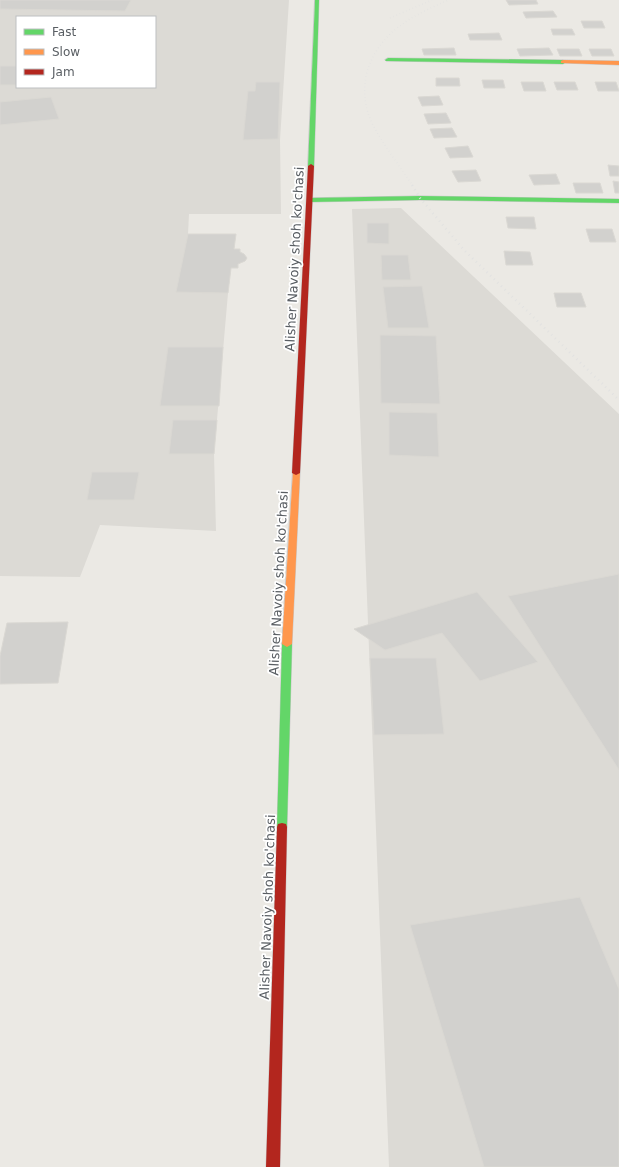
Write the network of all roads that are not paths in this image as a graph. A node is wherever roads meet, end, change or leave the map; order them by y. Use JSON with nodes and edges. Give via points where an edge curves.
{"nodes":[{"id":1,"x":317,"y":0,"type":"edge"},
{"id":2,"x":388,"y":60,"type":"dead end"},
{"id":3,"x":619,"y":63,"type":"edge"},
{"id":4,"x":310,"y":200,"type":"junction"},
{"id":5,"x":619,"y":201,"type":"edge"},
{"id":6,"x":273,"y":1167,"type":"edge"}],
"edges":[{"from":1,"to":4,"type":"street","name":"Alisher Navoiy shoh ko'chasi"},
{"from":2,"to":3,"type":"street"},
{"from":4,"to":5,"type":"street","via":[[420,198]]},
{"from":4,"to":6,"type":"street","name":"Alisher Navoiy shoh ko'chasi","via":[[288,625]]}]}
